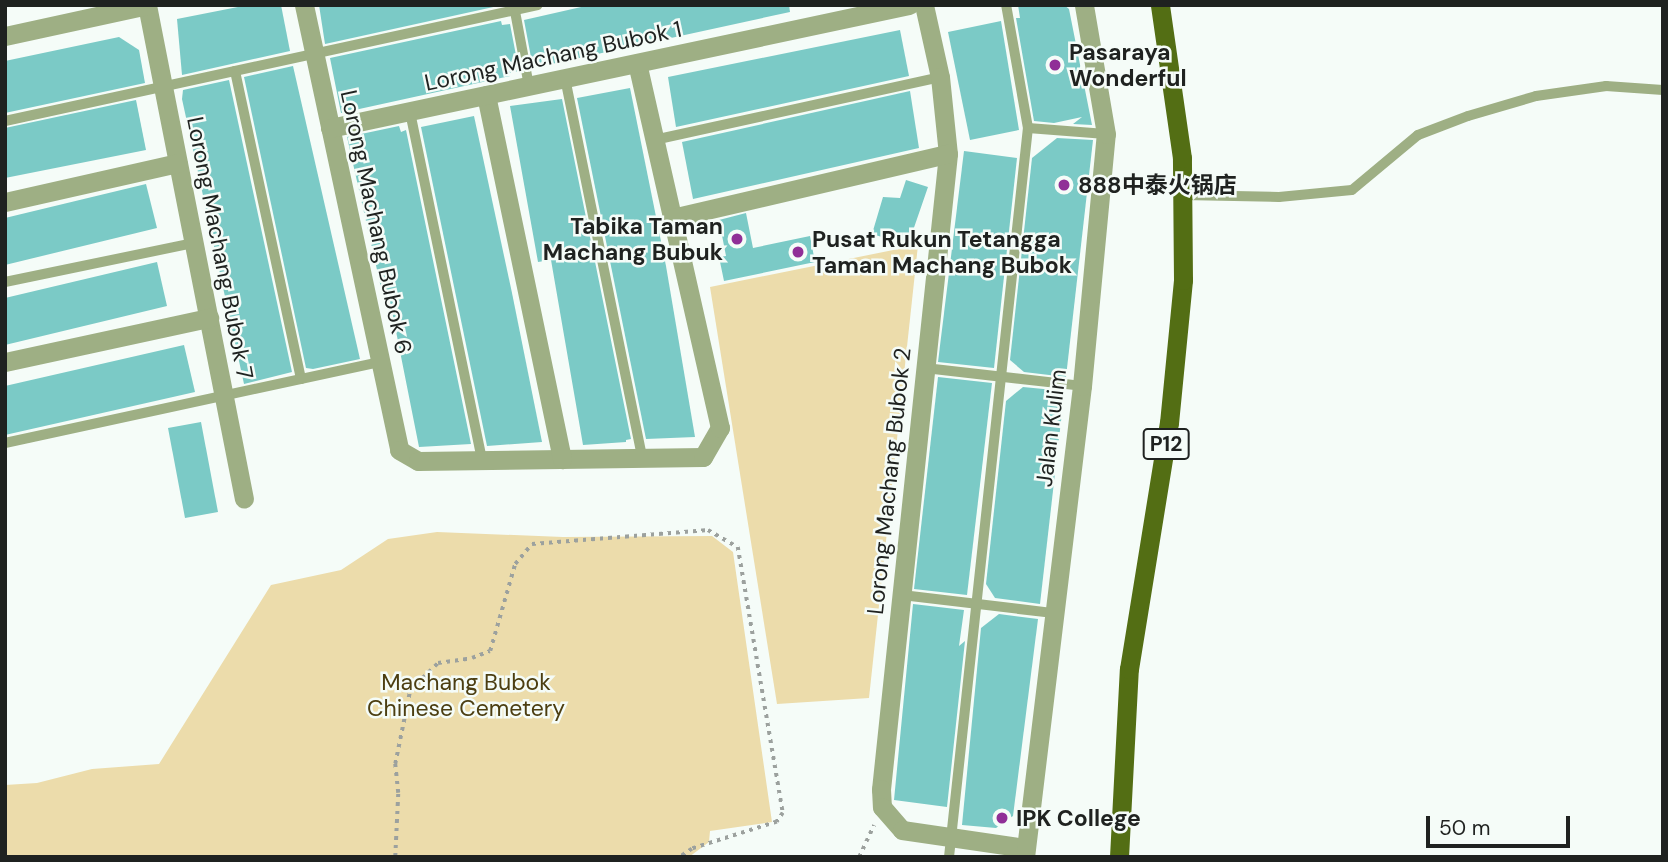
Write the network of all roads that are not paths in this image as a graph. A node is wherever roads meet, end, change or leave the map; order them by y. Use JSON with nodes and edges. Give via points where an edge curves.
{"nodes":[{"id":1,"x":147,"y":5,"type":"edge"},
{"id":2,"x":304,"y":5,"type":"edge"},
{"id":3,"x":538,"y":5,"type":"edge"},
{"id":4,"x":909,"y":5,"type":"edge"},
{"id":5,"x":924,"y":5,"type":"edge"},
{"id":6,"x":1006,"y":5,"type":"edge"},
{"id":7,"x":1084,"y":5,"type":"edge"},
{"id":8,"x":1160,"y":5,"type":"edge"},
{"id":9,"x":514,"y":8,"type":"edge"},
{"id":10,"x":5,"y":36,"type":"edge"},
{"id":11,"x":315,"y":54,"type":"junction"},
{"id":12,"x":637,"y":63,"type":"junction"},
{"id":13,"x":235,"y":71,"type":"junction"},
{"id":14,"x":940,"y":77,"type":"junction"},
{"id":15,"x":565,"y":79,"type":"junction"},
{"id":16,"x":529,"y":86,"type":"junction"},
{"id":17,"x":163,"y":87,"type":"junction"},
{"id":18,"x":1663,"y":90,"type":"edge"},
{"id":19,"x":486,"y":95,"type":"junction"},
{"id":20,"x":410,"y":111,"type":"junction"},
{"id":21,"x":5,"y":121,"type":"edge"},
{"id":22,"x":331,"y":128,"type":"junction"},
{"id":23,"x":1028,"y":128,"type":"junction"},
{"id":24,"x":1106,"y":134,"type":"junction"},
{"id":25,"x":654,"y":141,"type":"junction"},
{"id":26,"x":948,"y":154,"type":"junction"},
{"id":27,"x":178,"y":163,"type":"junction"},
{"id":28,"x":1183,"y":195,"type":"junction"},
{"id":29,"x":5,"y":202,"type":"edge"},
{"id":30,"x":672,"y":218,"type":"junction"},
{"id":31,"x":194,"y":243,"type":"junction"},
{"id":32,"x":5,"y":282,"type":"edge"},
{"id":33,"x":209,"y":318,"type":"junction"},
{"id":34,"x":5,"y":362,"type":"edge"},
{"id":35,"x":380,"y":362,"type":"junction"},
{"id":36,"x":925,"y":368,"type":"junction"},
{"id":37,"x":1001,"y":378,"type":"junction"},
{"id":38,"x":301,"y":379,"type":"junction"},
{"id":39,"x":1082,"y":386,"type":"junction"},
{"id":40,"x":224,"y":396,"type":"junction"},
{"id":41,"x":5,"y":443,"type":"edge"},
{"id":42,"x":642,"y":458,"type":"junction"},
{"id":43,"x":562,"y":459,"type":"junction"},
{"id":44,"x":482,"y":460,"type":"junction"},
{"id":45,"x":244,"y":499,"type":"dead end"},
{"id":46,"x":902,"y":595,"type":"junction"},
{"id":47,"x":976,"y":604,"type":"junction"},
{"id":48,"x":1054,"y":613,"type":"junction"},
{"id":49,"x":949,"y":848,"type":"edge"},
{"id":50,"x":1026,"y":853,"type":"edge"},
{"id":51,"x":1119,"y":857,"type":"edge"}],
"edges":[{"from":1,"to":10,"type":"street"},
{"from":1,"to":17,"type":"street","name":"Lorong Machang Bubok 7"},
{"from":2,"to":11,"type":"street","name":"Lorong Machang Bubok 6"},
{"from":3,"to":9,"type":"lane"},
{"from":4,"to":12,"type":"street","name":"Lorong Machang Bubok 1"},
{"from":5,"to":14,"type":"street","name":"Lorong Machang Bubok 2"},
{"from":6,"to":23,"type":"lane"},
{"from":7,"to":24,"type":"street","name":"Jalan Kulim"},
{"from":8,"to":28,"type":"main road","number":"P12","via":[[1176,102]]},
{"from":9,"to":11,"type":"lane"},
{"from":9,"to":16,"type":"lane"},
{"from":11,"to":13,"type":"lane"},
{"from":11,"to":22,"type":"street","name":"Lorong Machang Bubok 6"},
{"from":12,"to":15,"type":"street","name":"Lorong Machang Bubok 1"},
{"from":12,"to":25,"type":"street"},
{"from":13,"to":17,"type":"lane"},
{"from":13,"to":38,"type":"lane"},
{"from":14,"to":25,"type":"lane"},
{"from":14,"to":26,"type":"street","name":"Lorong Machang Bubok 2"},
{"from":15,"to":16,"type":"street","name":"Lorong Machang Bubok 1"},
{"from":15,"to":42,"type":"lane"},
{"from":16,"to":19,"type":"street","name":"Lorong Machang Bubok 1"},
{"from":17,"to":21,"type":"lane"},
{"from":17,"to":27,"type":"street","name":"Lorong Machang Bubok 7"},
{"from":18,"to":28,"type":"lane","via":[[1583,89],[1536,96],[1468,116],[1418,135],[1352,190],[1279,197]]},
{"from":19,"to":20,"type":"street","name":"Lorong Machang Bubok 1"},
{"from":19,"to":43,"type":"street"},
{"from":20,"to":22,"type":"street","name":"Lorong Machang Bubok 1"},
{"from":20,"to":44,"type":"lane"},
{"from":22,"to":35,"type":"street","name":"Lorong Machang Bubok 6"},
{"from":23,"to":24,"type":"lane"},
{"from":23,"to":37,"type":"lane"},
{"from":24,"to":39,"type":"street","name":"Jalan Kulim"},
{"from":25,"to":30,"type":"street"},
{"from":26,"to":30,"type":"street"},
{"from":26,"to":36,"type":"street","name":"Lorong Machang Bubok 2"},
{"from":27,"to":29,"type":"street"},
{"from":27,"to":31,"type":"street","name":"Lorong Machang Bubok 7"},
{"from":28,"to":51,"type":"main road","number":"P12","via":[[1184,280],[1169,423],[1129,669]]},
{"from":30,"to":42,"type":"street","via":[[720,428],[703,457]]},
{"from":31,"to":32,"type":"lane"},
{"from":31,"to":33,"type":"street","name":"Lorong Machang Bubok 7"},
{"from":33,"to":34,"type":"street"},
{"from":33,"to":40,"type":"street","name":"Lorong Machang Bubok 7"},
{"from":35,"to":38,"type":"lane"},
{"from":35,"to":44,"type":"street","name":"Lorong Machang Bubok 6","via":[[399,450],[418,460]]},
{"from":36,"to":37,"type":"lane"},
{"from":36,"to":46,"type":"street","name":"Lorong Machang Bubok 2"},
{"from":37,"to":39,"type":"lane"},
{"from":37,"to":47,"type":"lane"},
{"from":38,"to":40,"type":"lane"},
{"from":39,"to":48,"type":"street","name":"Jalan Kulim"},
{"from":40,"to":41,"type":"lane"},
{"from":40,"to":45,"type":"street","name":"Lorong Machang Bubok 7"},
{"from":42,"to":43,"type":"street"},
{"from":43,"to":44,"type":"street"},
{"from":46,"to":47,"type":"lane"},
{"from":46,"to":49,"type":"street","name":"Lorong Machang Bubok 2","via":[[882,807],[902,830]]},
{"from":47,"to":48,"type":"lane"},
{"from":47,"to":49,"type":"lane"},
{"from":48,"to":50,"type":"street","name":"Jalan Kulim"},
{"from":49,"to":50,"type":"street"}]}
